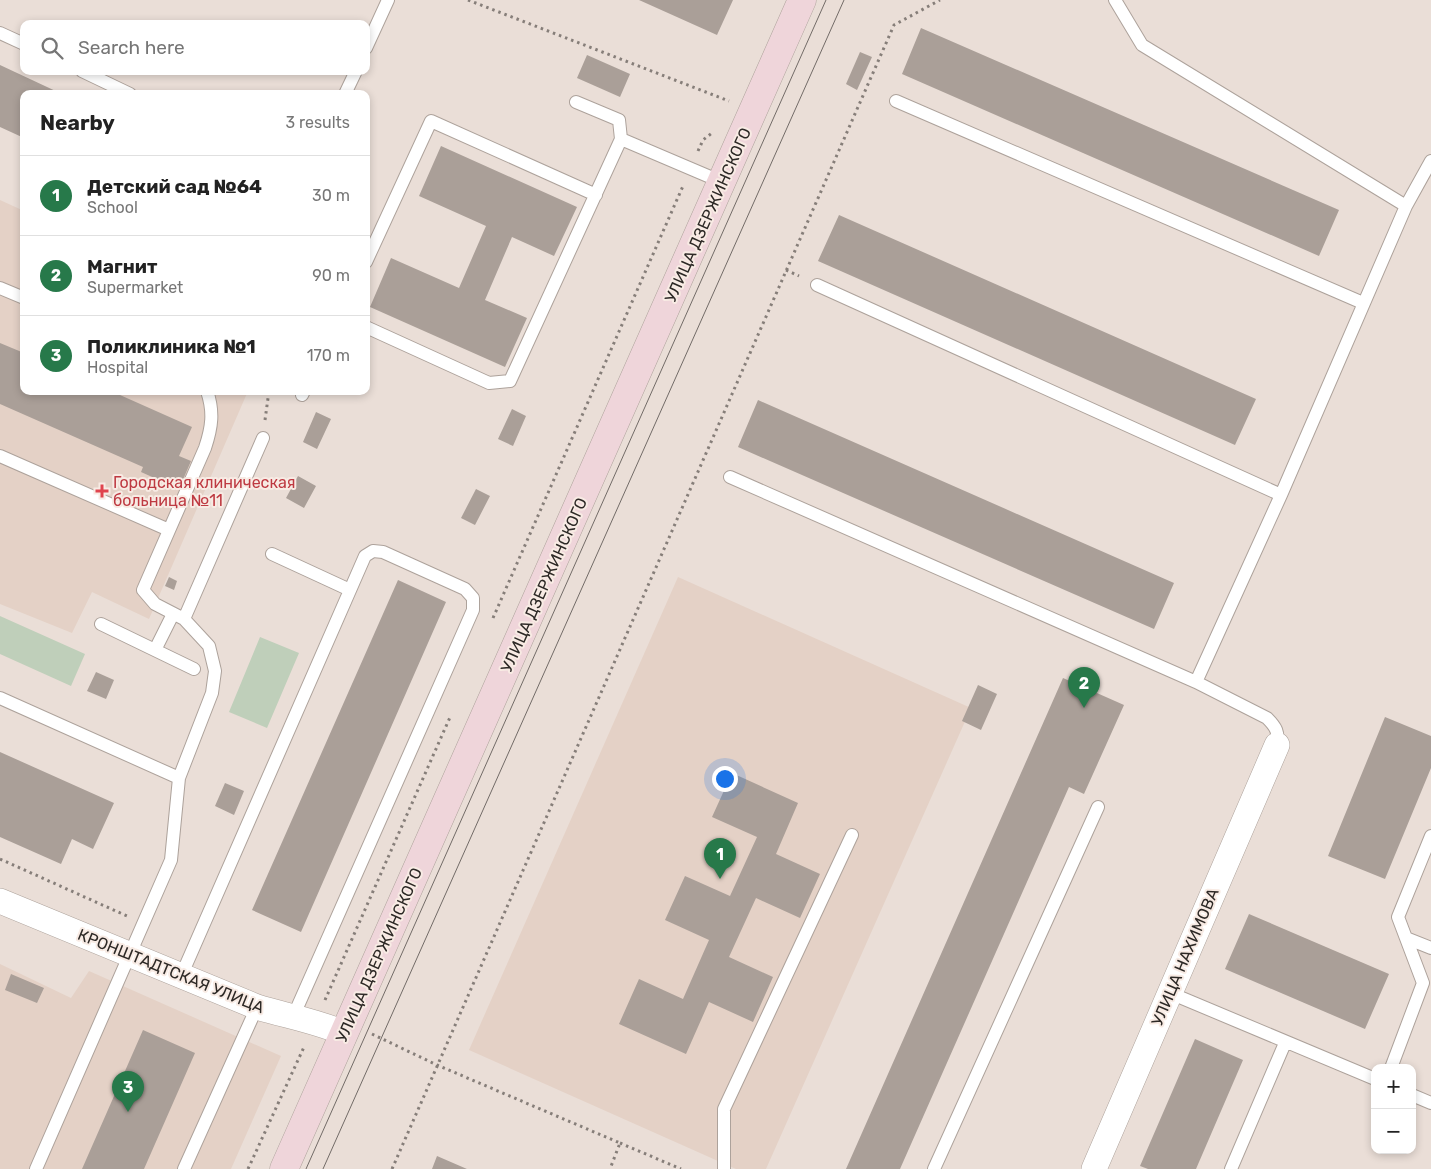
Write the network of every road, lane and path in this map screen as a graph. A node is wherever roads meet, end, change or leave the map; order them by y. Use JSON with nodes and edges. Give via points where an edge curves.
{"nodes":[{"id":1,"x":388,"y":0,"type":"edge"},
{"id":2,"x":468,"y":0,"type":"edge"},
{"id":3,"x":802,"y":0,"type":"edge"},
{"id":4,"x":940,"y":0,"type":"edge"},
{"id":5,"x":1115,"y":0,"type":"edge"},
{"id":6,"x":0,"y":33,"type":"edge"},
{"id":7,"x":370,"y":39,"type":"edge"},
{"id":8,"x":20,"y":42,"type":"edge"},
{"id":9,"x":90,"y":75,"type":"edge"},
{"id":10,"x":354,"y":75,"type":"edge"},
{"id":11,"x":122,"y":90,"type":"edge"},
{"id":12,"x":347,"y":90,"type":"edge"},
{"id":13,"x":896,"y":101,"type":"dead end"},
{"id":14,"x":576,"y":102,"type":"dead end"},
{"id":15,"x":737,"y":104,"type":"dead end"},
{"id":16,"x":716,"y":130,"type":"dead end"},
{"id":17,"x":621,"y":139,"type":"junction"},
{"id":18,"x":1431,"y":161,"type":"edge"},
{"id":19,"x":691,"y":168,"type":"junction"},
{"id":20,"x":722,"y":182,"type":"junction"},
{"id":21,"x":596,"y":195,"type":"junction"},
{"id":22,"x":1406,"y":206,"type":"junction"},
{"id":23,"x":370,"y":253,"type":"edge"},
{"id":24,"x":817,"y":285,"type":"dead end"},
{"id":25,"x":0,"y":288,"type":"edge"},
{"id":26,"x":20,"y":296,"type":"edge"},
{"id":27,"x":1363,"y":303,"type":"junction"},
{"id":28,"x":370,"y":328,"type":"edge"},
{"id":29,"x":208,"y":395,"type":"edge"},
{"id":30,"x":268,"y":395,"type":"edge"},
{"id":31,"x":263,"y":438,"type":"joint"},
{"id":32,"x":0,"y":456,"type":"edge"},
{"id":33,"x":730,"y":477,"type":"dead end"},
{"id":34,"x":1281,"y":495,"type":"junction"},
{"id":35,"x":169,"y":530,"type":"junction"},
{"id":36,"x":272,"y":554,"type":"dead end"},
{"id":37,"x":350,"y":590,"type":"junction"},
{"id":38,"x":178,"y":616,"type":"junction"},
{"id":39,"x":492,"y":622,"type":"dead end"},
{"id":40,"x":101,"y":624,"type":"dead end"},
{"id":41,"x":155,"y":650,"type":"junction"},
{"id":42,"x":194,"y":668,"type":"dead end"},
{"id":43,"x":1196,"y":682,"type":"junction"},
{"id":44,"x":0,"y":698,"type":"edge"},
{"id":45,"x":452,"y":712,"type":"dead end"},
{"id":46,"x":1277,"y":744,"type":"joint"},
{"id":47,"x":179,"y":778,"type":"junction"},
{"id":48,"x":1098,"y":807,"type":"dead end"},
{"id":49,"x":852,"y":835,"type":"dead end"},
{"id":50,"x":1431,"y":836,"type":"edge"},
{"id":51,"x":0,"y":859,"type":"edge"},
{"id":52,"x":0,"y":901,"type":"edge"},
{"id":53,"x":143,"y":923,"type":"junction"},
{"id":54,"x":1406,"y":938,"type":"junction"},
{"id":55,"x":1431,"y":948,"type":"edge"},
{"id":56,"x":130,"y":954,"type":"junction"},
{"id":57,"x":182,"y":974,"type":"junction"},
{"id":58,"x":333,"y":985,"type":"junction"},
{"id":59,"x":1170,"y":993,"type":"junction"},
{"id":60,"x":257,"y":1007,"type":"junction"},
{"id":61,"x":304,"y":1019,"type":"junction"},
{"id":62,"x":349,"y":1023,"type":"junction"},
{"id":63,"x":1285,"y":1043,"type":"junction"},
{"id":64,"x":1393,"y":1064,"type":"edge"},
{"id":65,"x":438,"y":1066,"type":"junction"},
{"id":66,"x":1371,"y":1077,"type":"edge"},
{"id":67,"x":1416,"y":1097,"type":"edge"},
{"id":68,"x":1431,"y":1103,"type":"edge"},
{"id":69,"x":620,"y":1143,"type":"junction"},
{"id":70,"x":36,"y":1169,"type":"edge"},
{"id":71,"x":184,"y":1169,"type":"edge"},
{"id":72,"x":248,"y":1169,"type":"edge"},
{"id":73,"x":284,"y":1169,"type":"edge"},
{"id":74,"x":392,"y":1169,"type":"edge"},
{"id":75,"x":610,"y":1169,"type":"edge"},
{"id":76,"x":681,"y":1169,"type":"edge"},
{"id":77,"x":724,"y":1169,"type":"edge"},
{"id":78,"x":934,"y":1169,"type":"edge"},
{"id":79,"x":1094,"y":1169,"type":"edge"},
{"id":80,"x":1231,"y":1169,"type":"edge"}],
"edges":[{"from":1,"to":7,"type":"lane"},
{"from":2,"to":15,"type":"path"},
{"from":3,"to":20,"type":"main road","name":"УЛИЦА ДЗЕРЖИНСКОГО"},
{"from":4,"to":65,"type":"path","via":[[894,25]]},
{"from":5,"to":22,"type":"lane","via":[[1142,45]]},
{"from":6,"to":8,"type":"lane"},
{"from":9,"to":11,"type":"lane"},
{"from":10,"to":12,"type":"lane"},
{"from":13,"to":27,"type":"lane"},
{"from":14,"to":17,"type":"lane","via":[[619,120]]},
{"from":16,"to":19,"type":"path","via":[[703,140]]},
{"from":17,"to":19,"type":"lane"},
{"from":17,"to":21,"type":"lane"},
{"from":18,"to":22,"type":"lane"},
{"from":19,"to":20,"type":"lane"},
{"from":19,"to":39,"type":"path"},
{"from":20,"to":62,"type":"main road","name":"УЛИЦА ДЗЕРЖИНСКОГО"},
{"from":21,"to":23,"type":"lane","via":[[432,121]]},
{"from":21,"to":28,"type":"lane","via":[[510,380],[489,383]]},
{"from":22,"to":27,"type":"lane"},
{"from":24,"to":34,"type":"lane"},
{"from":25,"to":26,"type":"lane"},
{"from":27,"to":34,"type":"lane"},
{"from":29,"to":35,"type":"lane","via":[[212,426]]},
{"from":30,"to":31,"type":"path"},
{"from":31,"to":38,"type":"lane"},
{"from":32,"to":35,"type":"lane"},
{"from":33,"to":43,"type":"lane"},
{"from":34,"to":43,"type":"lane"},
{"from":35,"to":38,"type":"lane","via":[[143,590],[155,604]]},
{"from":36,"to":37,"type":"lane"},
{"from":37,"to":57,"type":"lane"},
{"from":37,"to":61,"type":"lane","via":[[365,556],[373,551],[383,552],[465,589],[473,598],[473,610]]},
{"from":38,"to":41,"type":"lane"},
{"from":38,"to":47,"type":"lane","via":[[209,646],[215,671],[212,693]]},
{"from":40,"to":41,"type":"lane"},
{"from":41,"to":42,"type":"lane"},
{"from":43,"to":46,"type":"lane","via":[[1267,718],[1276,727]]},
{"from":44,"to":47,"type":"lane"},
{"from":45,"to":58,"type":"path"},
{"from":46,"to":59,"type":"street","name":"УЛИЦА НАХИМОВА"},
{"from":47,"to":53,"type":"lane","via":[[171,860]]},
{"from":48,"to":78,"type":"lane"},
{"from":49,"to":77,"type":"lane","via":[[724,1109]]},
{"from":50,"to":54,"type":"lane","via":[[1398,916]]},
{"from":51,"to":53,"type":"path"},
{"from":52,"to":56,"type":"street","name":"КРОНШТАДТСКАЯ УЛИЦА"},
{"from":53,"to":56,"type":"lane"},
{"from":54,"to":55,"type":"lane"},
{"from":54,"to":64,"type":"lane","via":[[1423,983]]},
{"from":56,"to":57,"type":"street","name":"КРОНШТАДТСКАЯ УЛИЦА"},
{"from":56,"to":70,"type":"lane"},
{"from":57,"to":60,"type":"street","name":"КРОНШТАДТСКАЯ УЛИЦА"},
{"from":58,"to":61,"type":"path"},
{"from":58,"to":62,"type":"path"},
{"from":59,"to":63,"type":"lane"},
{"from":59,"to":79,"type":"street","name":"УЛИЦА НАХИМОВА"},
{"from":60,"to":61,"type":"street","name":"КРОНШТАДТСКАЯ УЛИЦА"},
{"from":60,"to":71,"type":"lane"},
{"from":61,"to":62,"type":"street","name":"КРОНШТАДТСКАЯ УЛИЦА"},
{"from":61,"to":72,"type":"path"},
{"from":62,"to":65,"type":"path"},
{"from":62,"to":73,"type":"main road","name":"УЛИЦА ДЗЕРЖИНСКОГО"},
{"from":63,"to":66,"type":"lane"},
{"from":63,"to":80,"type":"lane"},
{"from":65,"to":69,"type":"path"},
{"from":65,"to":74,"type":"path"},
{"from":67,"to":68,"type":"lane"},
{"from":69,"to":75,"type":"path"},
{"from":69,"to":76,"type":"path"}]}
